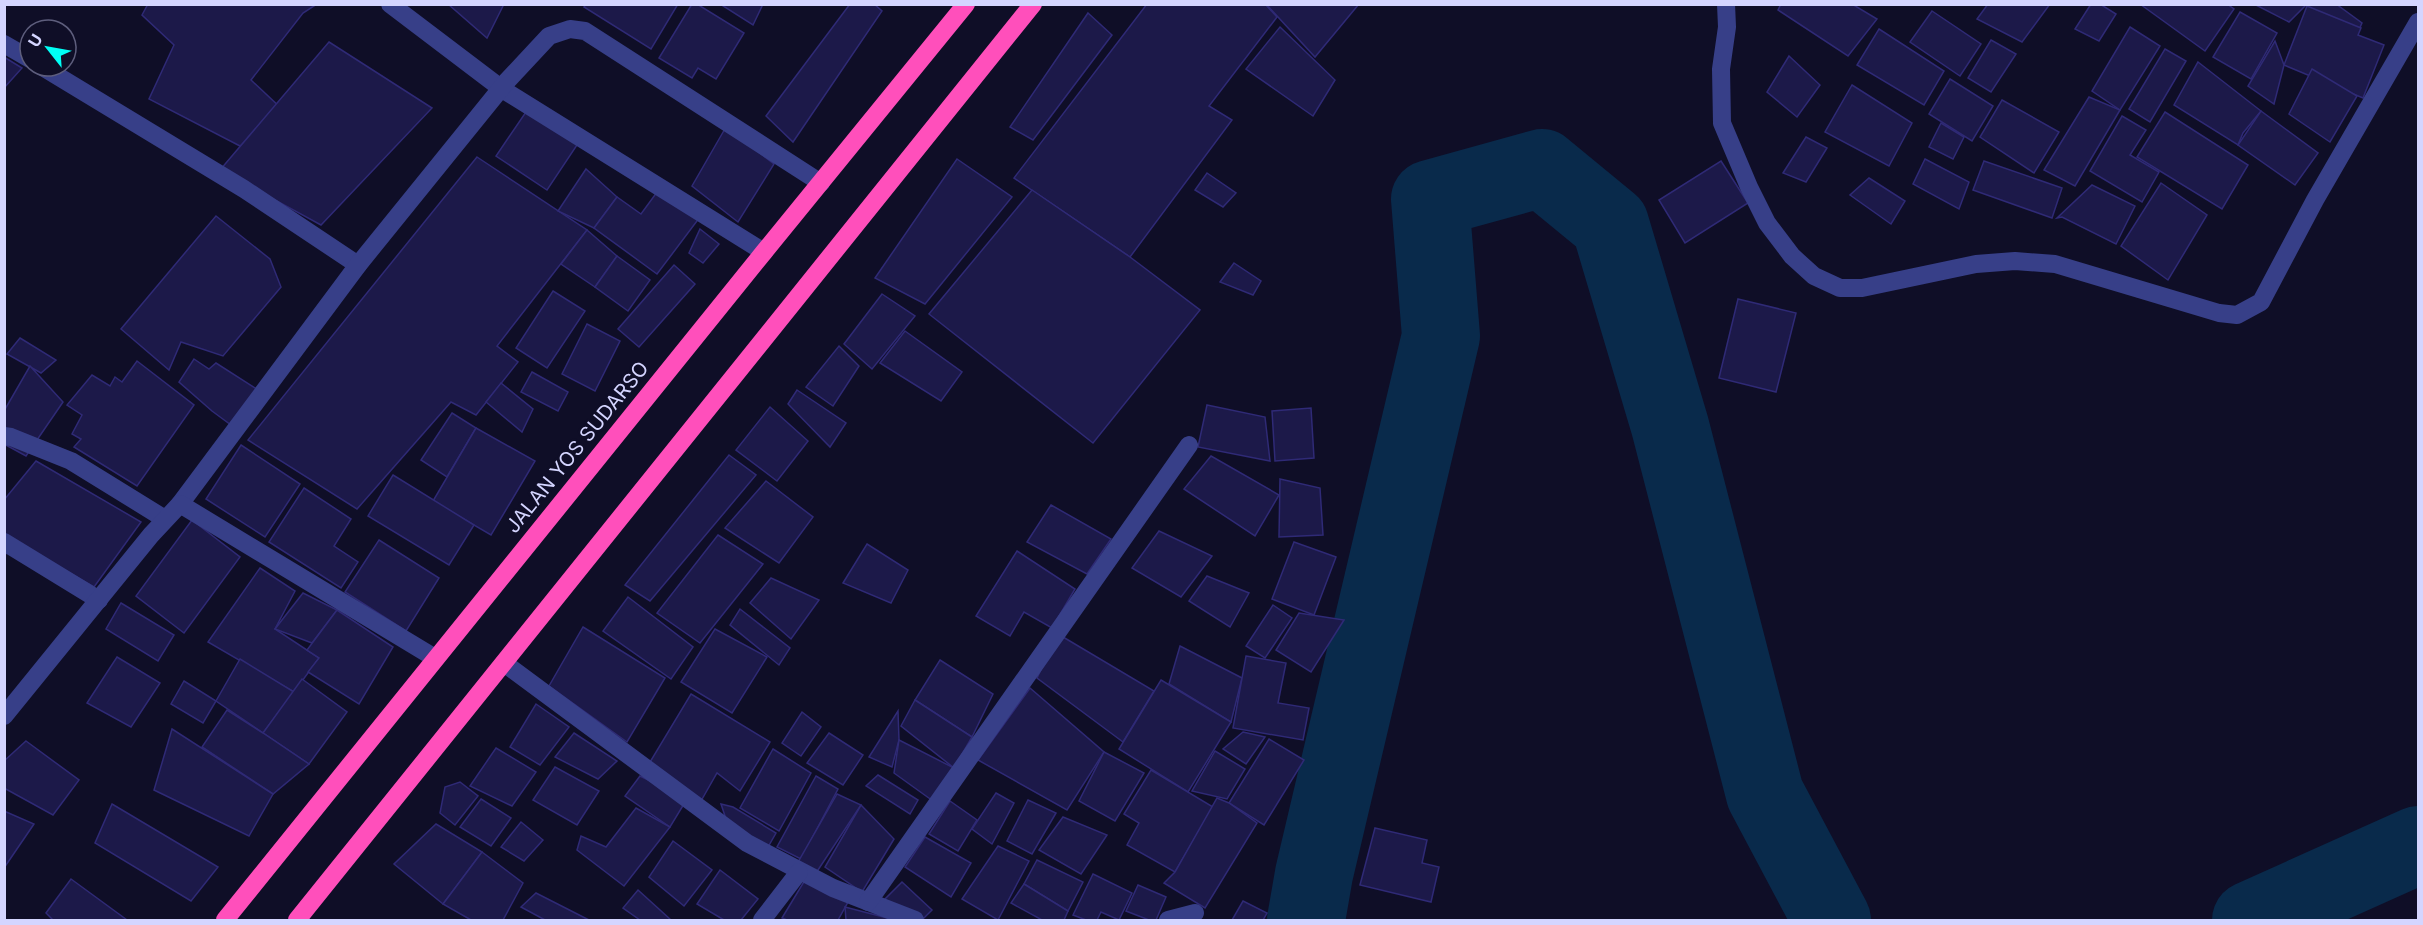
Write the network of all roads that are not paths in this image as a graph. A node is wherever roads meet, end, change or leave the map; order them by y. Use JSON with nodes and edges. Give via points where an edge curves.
{"nodes":[{"id":1,"x":390,"y":4,"type":"edge"},
{"id":2,"x":966,"y":4,"type":"edge"},
{"id":3,"x":1034,"y":4,"type":"edge"},
{"id":4,"x":1726,"y":4,"type":"edge"},
{"id":5,"x":2418,"y":22,"type":"edge"},
{"id":6,"x":4,"y":44,"type":"edge"},
{"id":7,"x":18,"y":52,"type":"edge"},
{"id":8,"x":61,"y":78,"type":"edge"},
{"id":9,"x":502,"y":89,"type":"junction"},
{"id":10,"x":821,"y":183,"type":"junction"},
{"id":11,"x":764,"y":252,"type":"junction"},
{"id":12,"x":358,"y":265,"type":"junction"},
{"id":13,"x":4,"y":436,"type":"edge"},
{"id":14,"x":1189,"y":445,"type":"dead end"},
{"id":15,"x":180,"y":504,"type":"junction"},
{"id":16,"x":165,"y":519,"type":"junction"},
{"id":17,"x":4,"y":542,"type":"edge"},
{"id":18,"x":99,"y":600,"type":"junction"},
{"id":19,"x":435,"y":658,"type":"junction"},
{"id":20,"x":504,"y":663,"type":"junction"},
{"id":21,"x":4,"y":716,"type":"edge"},
{"id":22,"x":799,"y":872,"type":"junction"},
{"id":23,"x":868,"y":902,"type":"junction"},
{"id":24,"x":1195,"y":913,"type":"dead end"},
{"id":25,"x":225,"y":921,"type":"edge"},
{"id":26,"x":297,"y":921,"type":"edge"},
{"id":27,"x":762,"y":921,"type":"edge"},
{"id":28,"x":915,"y":921,"type":"edge"},
{"id":29,"x":1168,"y":921,"type":"edge"}],
"edges":[{"from":1,"to":9,"type":"street"},
{"from":2,"to":10,"type":"highway","name":"JALAN YOS SUDARSO"},
{"from":3,"to":20,"type":"highway"},
{"from":4,"to":5,"type":"street","via":[[1722,123],[1767,223],[1792,256],[1814,276],[1840,288],[1862,288],[1976,264],[2055,264],[2237,315],[2261,302]]},
{"from":6,"to":7,"type":"street"},
{"from":8,"to":12,"type":"street","via":[[244,189]]},
{"from":9,"to":10,"type":"street","via":[[549,36],[570,29],[585,31]]},
{"from":9,"to":11,"type":"street"},
{"from":9,"to":12,"type":"street"},
{"from":10,"to":11,"type":"highway","name":"JALAN YOS SUDARSO"},
{"from":11,"to":19,"type":"highway","name":"JALAN YOS SUDARSO"},
{"from":12,"to":15,"type":"street"},
{"from":13,"to":16,"type":"street","via":[[71,461]]},
{"from":14,"to":23,"type":"street"},
{"from":15,"to":16,"type":"street"},
{"from":15,"to":19,"type":"street"},
{"from":16,"to":18,"type":"street"},
{"from":17,"to":18,"type":"street"},
{"from":18,"to":21,"type":"street"},
{"from":19,"to":25,"type":"highway","name":"JALAN YOS SUDARSO"},
{"from":20,"to":22,"type":"street","via":[[747,843]]},
{"from":20,"to":26,"type":"highway"},
{"from":22,"to":23,"type":"street"},
{"from":22,"to":27,"type":"street"},
{"from":23,"to":28,"type":"street"},
{"from":24,"to":29,"type":"street"}]}
